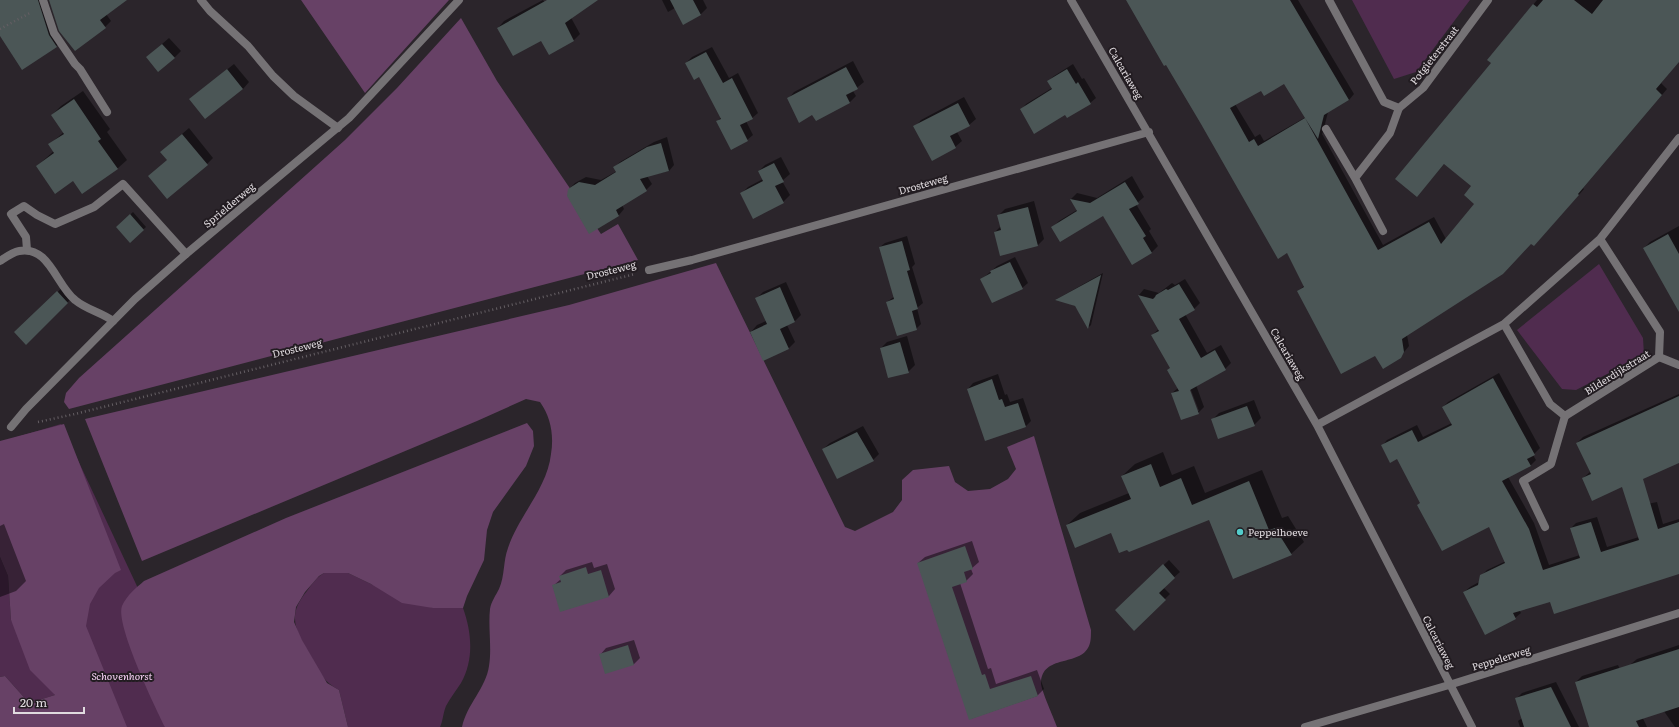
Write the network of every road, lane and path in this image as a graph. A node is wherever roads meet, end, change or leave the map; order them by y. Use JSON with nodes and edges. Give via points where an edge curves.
{"nodes":[{"id":1,"x":201,"y":0,"type":"edge"},
{"id":2,"x":459,"y":0,"type":"edge"},
{"id":3,"x":1071,"y":0,"type":"edge"},
{"id":4,"x":1329,"y":0,"type":"edge"},
{"id":5,"x":1488,"y":0,"type":"edge"},
{"id":6,"x":44,"y":2,"type":"edge"},
{"id":7,"x":0,"y":29,"type":"edge"},
{"id":8,"x":1399,"y":108,"type":"junction"},
{"id":9,"x":107,"y":112,"type":"dead end"},
{"id":10,"x":338,"y":128,"type":"junction"},
{"id":11,"x":1326,"y":129,"type":"dead end"},
{"id":12,"x":1149,"y":132,"type":"junction"},
{"id":13,"x":1679,"y":138,"type":"edge"},
{"id":14,"x":1355,"y":178,"type":"junction"},
{"id":15,"x":1383,"y":231,"type":"dead end"},
{"id":16,"x":1600,"y":239,"type":"junction"},
{"id":17,"x":27,"y":250,"type":"junction"},
{"id":18,"x":186,"y":254,"type":"junction"},
{"id":19,"x":0,"y":261,"type":"edge"},
{"id":20,"x":649,"y":270,"type":"joint"},
{"id":21,"x":113,"y":321,"type":"junction"},
{"id":22,"x":1504,"y":324,"type":"junction"},
{"id":23,"x":1659,"y":357,"type":"junction"},
{"id":24,"x":1679,"y":365,"type":"edge"},
{"id":25,"x":75,"y":414,"type":"dead end"},
{"id":26,"x":1565,"y":416,"type":"junction"},
{"id":27,"x":1317,"y":425,"type":"junction"},
{"id":28,"x":11,"y":427,"type":"dead end"},
{"id":29,"x":1545,"y":527,"type":"dead end"},
{"id":30,"x":1679,"y":613,"type":"edge"},
{"id":31,"x":1449,"y":685,"type":"junction"},
{"id":32,"x":1305,"y":727,"type":"edge"},
{"id":33,"x":1472,"y":727,"type":"edge"}],
"edges":[{"from":1,"to":10,"type":"street","via":[[294,96]]},
{"from":2,"to":10,"type":"street","name":"Sprielderweg"},
{"from":3,"to":12,"type":"street","name":"Calcariaweg"},
{"from":4,"to":8,"type":"street","via":[[1384,102]]},
{"from":5,"to":8,"type":"street","name":"Potgieterstraat","via":[[1423,88]]},
{"from":6,"to":7,"type":"path"},
{"from":6,"to":9,"type":"street","via":[[54,33]]},
{"from":8,"to":14,"type":"street","via":[[1390,133]]},
{"from":10,"to":18,"type":"street","name":"Sprielderweg"},
{"from":11,"to":14,"type":"street"},
{"from":12,"to":20,"type":"street","name":"Drosteweg"},
{"from":12,"to":27,"type":"street","name":"Calcariaweg"},
{"from":13,"to":16,"type":"street"},
{"from":14,"to":15,"type":"street"},
{"from":16,"to":22,"type":"street"},
{"from":16,"to":23,"type":"street","name":"Bilderdijkstraat","via":[[1660,332]]},
{"from":17,"to":18,"type":"street","via":[[26,237],[11,214],[24,206],[55,224],[94,207],[123,184]]},
{"from":17,"to":19,"type":"street","via":[[18,251]]},
{"from":17,"to":21,"type":"street","via":[[36,251],[43,257],[75,300]]},
{"from":18,"to":21,"type":"street","name":"Sprielderweg"},
{"from":20,"to":25,"type":"path","name":"Drosteweg"},
{"from":21,"to":28,"type":"street","name":"Sprielderweg"},
{"from":22,"to":26,"type":"street","via":[[1550,404]]},
{"from":22,"to":27,"type":"street"},
{"from":23,"to":24,"type":"street"},
{"from":23,"to":26,"type":"street","name":"Bilderdijkstraat"},
{"from":26,"to":29,"type":"street","via":[[1551,464],[1523,481]]},
{"from":27,"to":31,"type":"street","name":"Calcariaweg"},
{"from":30,"to":31,"type":"street","name":"Peppelerweg"},
{"from":31,"to":32,"type":"street","name":"Peppelerweg"},
{"from":31,"to":33,"type":"street","name":"Calcariaweg"}]}
